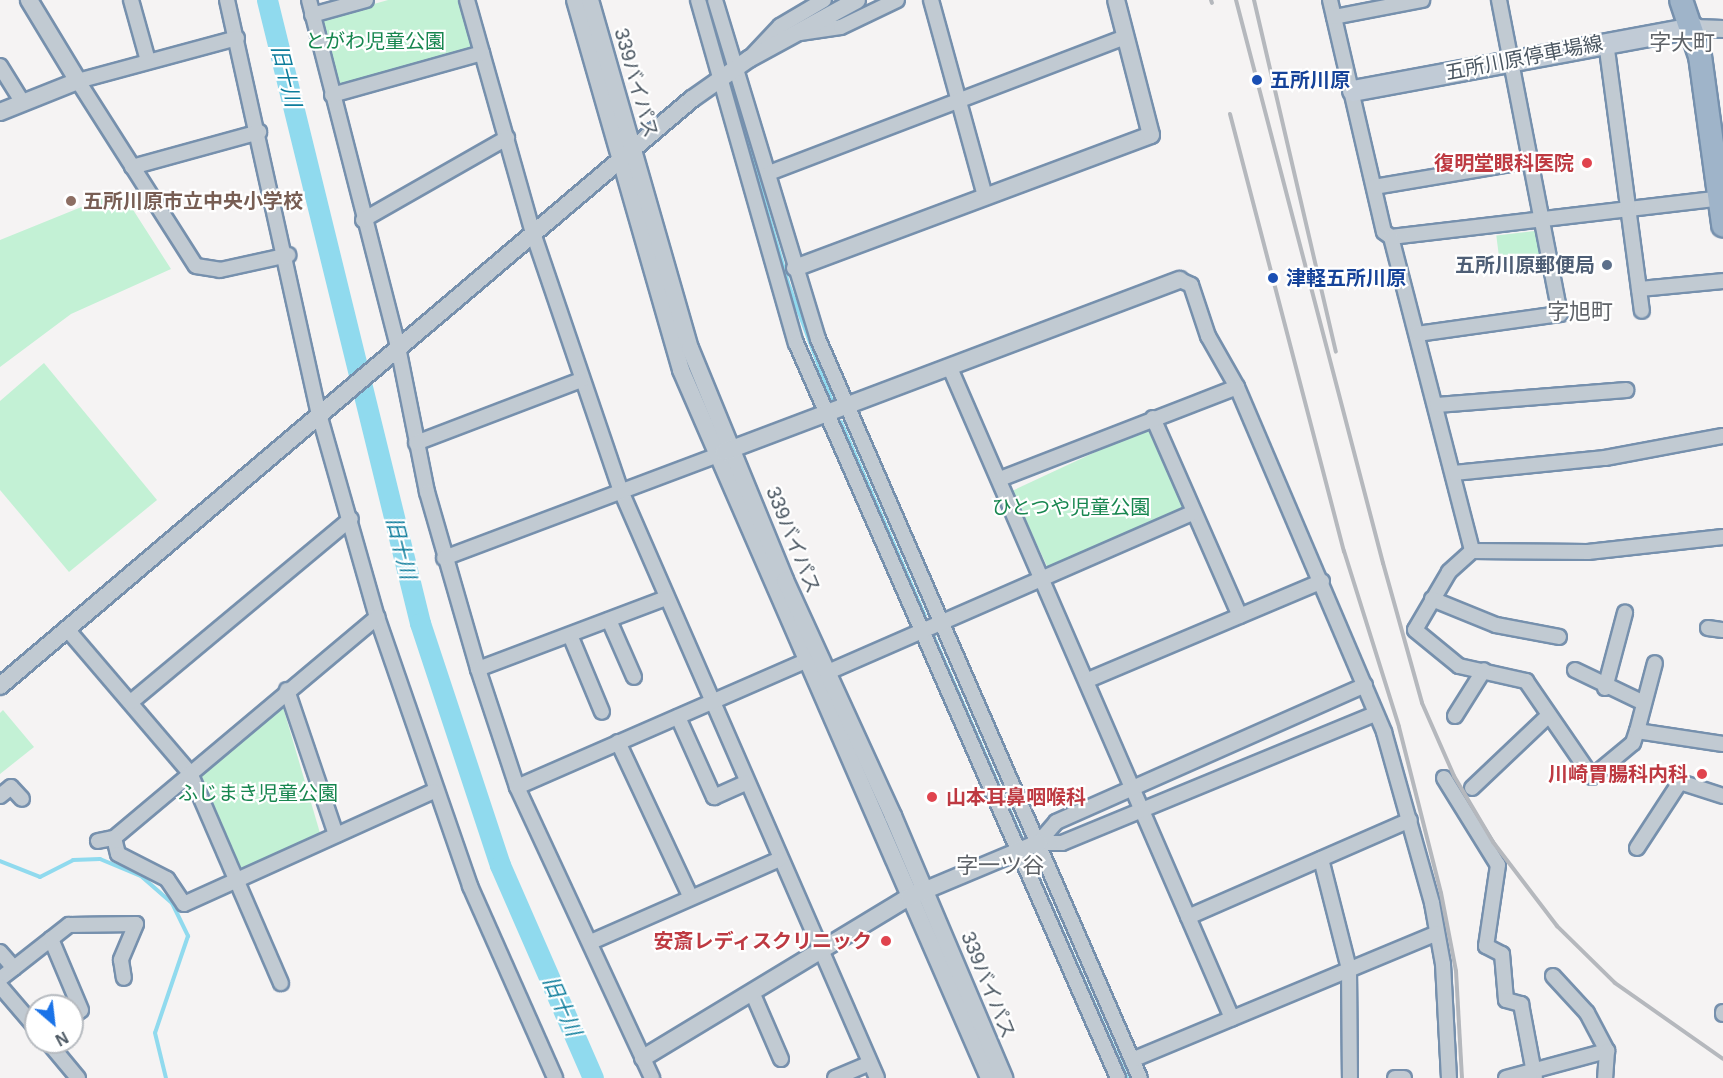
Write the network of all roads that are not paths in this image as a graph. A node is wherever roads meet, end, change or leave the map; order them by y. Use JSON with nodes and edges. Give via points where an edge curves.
{"nodes":[{"id":1,"x":29,"y":0,"type":"edge"},
{"id":2,"x":131,"y":0,"type":"edge"},
{"id":3,"x":227,"y":0,"type":"edge"},
{"id":4,"x":309,"y":0,"type":"edge"},
{"id":5,"x":366,"y":0,"type":"edge"},
{"id":6,"x":467,"y":0,"type":"edge"},
{"id":7,"x":575,"y":0,"type":"edge"},
{"id":8,"x":590,"y":0,"type":"edge"},
{"id":9,"x":698,"y":0,"type":"edge"},
{"id":10,"x":715,"y":0,"type":"edge"},
{"id":11,"x":857,"y":0,"type":"edge"},
{"id":12,"x":897,"y":0,"type":"edge"},
{"id":13,"x":931,"y":0,"type":"edge"},
{"id":14,"x":1116,"y":0,"type":"edge"},
{"id":15,"x":1330,"y":0,"type":"edge"},
{"id":16,"x":1422,"y":0,"type":"edge"},
{"id":17,"x":1499,"y":0,"type":"edge"},
{"id":18,"x":1684,"y":2,"type":"edge"},
{"id":19,"x":826,"y":7,"type":"edge"},
{"id":20,"x":312,"y":15,"type":"junction"},
{"id":21,"x":1334,"y":17,"type":"junction"},
{"id":22,"x":1694,"y":28,"type":"junction"},
{"id":23,"x":1723,"y":29,"type":"edge"},
{"id":24,"x":793,"y":33,"type":"junction"},
{"id":25,"x":1126,"y":37,"type":"junction"},
{"id":26,"x":237,"y":38,"type":"junction"},
{"id":27,"x":1606,"y":42,"type":"junction"},
{"id":28,"x":482,"y":53,"type":"junction"},
{"id":29,"x":749,"y":58,"type":"junction"},
{"id":30,"x":148,"y":61,"type":"junction"},
{"id":31,"x":1511,"y":61,"type":"junction"},
{"id":32,"x":0,"y":66,"type":"edge"},
{"id":33,"x":727,"y":73,"type":"junction"},
{"id":34,"x":78,"y":81,"type":"junction"},
{"id":35,"x":1353,"y":91,"type":"junction"},
{"id":36,"x":333,"y":95,"type":"junction"},
{"id":37,"x":958,"y":100,"type":"junction"},
{"id":38,"x":23,"y":103,"type":"junction"},
{"id":39,"x":0,"y":112,"type":"edge"},
{"id":40,"x":1716,"y":118,"type":"edge"},
{"id":41,"x":259,"y":132,"type":"junction"},
{"id":42,"x":507,"y":138,"type":"junction"},
{"id":43,"x":633,"y":148,"type":"junction"},
{"id":44,"x":620,"y":160,"type":"junction"},
{"id":45,"x":1528,"y":161,"type":"junction"},
{"id":46,"x":132,"y":167,"type":"junction"},
{"id":47,"x":769,"y":173,"type":"junction"},
{"id":48,"x":1374,"y":187,"type":"junction"},
{"id":49,"x":985,"y":196,"type":"junction"},
{"id":50,"x":1721,"y":199,"type":"edge"},
{"id":51,"x":1628,"y":209,"type":"junction"},
{"id":52,"x":363,"y":220,"type":"junction"},
{"id":53,"x":1539,"y":220,"type":"junction"},
{"id":54,"x":1723,"y":225,"type":"edge"},
{"id":55,"x":533,"y":233,"type":"junction"},
{"id":56,"x":1391,"y":237,"type":"junction"},
{"id":57,"x":288,"y":255,"type":"junction"},
{"id":58,"x":795,"y":268,"type":"junction"},
{"id":59,"x":1180,"y":280,"type":"joint"},
{"id":60,"x":1723,"y":281,"type":"edge"},
{"id":61,"x":1639,"y":289,"type":"junction"},
{"id":62,"x":1642,"y":311,"type":"dead end"},
{"id":63,"x":1417,"y":334,"type":"junction"},
{"id":64,"x":398,"y":347,"type":"junction"},
{"id":65,"x":950,"y":368,"type":"junction"},
{"id":66,"x":581,"y":380,"type":"junction"},
{"id":67,"x":1237,"y":387,"type":"junction"},
{"id":68,"x":1626,"y":390,"type":"dead end"},
{"id":69,"x":1437,"y":405,"type":"junction"},
{"id":70,"x":847,"y":409,"type":"junction"},
{"id":71,"x":323,"y":411,"type":"junction"},
{"id":72,"x":827,"y":416,"type":"junction"},
{"id":73,"x":1153,"y":418,"type":"junction"},
{"id":74,"x":1723,"y":436,"type":"edge"},
{"id":75,"x":416,"y":443,"type":"junction"},
{"id":76,"x":732,"y":449,"type":"junction"},
{"id":77,"x":715,"y":456,"type":"junction"},
{"id":78,"x":1454,"y":473,"type":"junction"},
{"id":79,"x":1000,"y":479,"type":"junction"},
{"id":80,"x":621,"y":491,"type":"junction"},
{"id":81,"x":1194,"y":512,"type":"junction"},
{"id":82,"x":351,"y":519,"type":"junction"},
{"id":83,"x":1723,"y":537,"type":"edge"},
{"id":84,"x":1472,"y":551,"type":"junction"},
{"id":85,"x":444,"y":558,"type":"junction"},
{"id":86,"x":1043,"y":578,"type":"junction"},
{"id":87,"x":1322,"y":581,"type":"junction"},
{"id":88,"x":666,"y":598,"type":"junction"},
{"id":89,"x":1432,"y":599,"type":"junction"},
{"id":90,"x":1625,"y":613,"type":"dead end"},
{"id":91,"x":377,"y":616,"type":"junction"},
{"id":92,"x":1240,"y":616,"type":"junction"},
{"id":93,"x":609,"y":620,"type":"junction"},
{"id":94,"x":939,"y":624,"type":"junction"},
{"id":95,"x":1708,"y":628,"type":"dead end"},
{"id":96,"x":67,"y":629,"type":"junction"},
{"id":97,"x":1723,"y":630,"type":"edge"},
{"id":98,"x":919,"y":632,"type":"junction"},
{"id":99,"x":570,"y":634,"type":"junction"},
{"id":100,"x":1559,"y":638,"type":"dead end"},
{"id":101,"x":812,"y":658,"type":"junction"},
{"id":102,"x":1655,"y":663,"type":"dead end"},
{"id":103,"x":478,"y":669,"type":"junction"},
{"id":104,"x":1484,"y":670,"type":"junction"},
{"id":105,"x":1575,"y":670,"type":"dead end"},
{"id":106,"x":820,"y":676,"type":"junction"},
{"id":107,"x":634,"y":677,"type":"dead end"},
{"id":108,"x":1088,"y":680,"type":"junction"},
{"id":109,"x":1365,"y":685,"type":"junction"},
{"id":110,"x":0,"y":686,"type":"edge"},
{"id":111,"x":1605,"y":688,"type":"junction"},
{"id":112,"x":287,"y":690,"type":"junction"},
{"id":113,"x":131,"y":702,"type":"junction"},
{"id":114,"x":712,"y":703,"type":"junction"},
{"id":115,"x":1644,"y":703,"type":"junction"},
{"id":116,"x":602,"y":712,"type":"dead end"},
{"id":117,"x":1375,"y":714,"type":"junction"},
{"id":118,"x":1455,"y":716,"type":"dead end"},
{"id":119,"x":1548,"y":716,"type":"junction"},
{"id":120,"x":678,"y":717,"type":"junction"},
{"id":121,"x":1637,"y":731,"type":"junction"},
{"id":122,"x":618,"y":742,"type":"junction"},
{"id":123,"x":1723,"y":744,"type":"edge"},
{"id":124,"x":190,"y":773,"type":"junction"},
{"id":125,"x":1444,"y":778,"type":"dead end"},
{"id":126,"x":746,"y":783,"type":"junction"},
{"id":127,"x":517,"y":787,"type":"junction"},
{"id":128,"x":1131,"y":787,"type":"junction"},
{"id":129,"x":1472,"y":788,"type":"dead end"},
{"id":130,"x":434,"y":791,"type":"junction"},
{"id":131,"x":0,"y":796,"type":"edge"},
{"id":132,"x":1723,"y":796,"type":"edge"},
{"id":133,"x":22,"y":800,"type":"dead end"},
{"id":134,"x":1142,"y":812,"type":"junction"},
{"id":135,"x":1410,"y":820,"type":"junction"},
{"id":136,"x":336,"y":835,"type":"junction"},
{"id":137,"x":114,"y":838,"type":"junction"},
{"id":138,"x":98,"y":841,"type":"dead end"},
{"id":139,"x":1038,"y":843,"type":"junction"},
{"id":140,"x":1637,"y":848,"type":"dead end"},
{"id":141,"x":1017,"y":851,"type":"junction"},
{"id":142,"x":780,"y":859,"type":"junction"},
{"id":143,"x":1321,"y":859,"type":"junction"},
{"id":144,"x":237,"y":878,"type":"junction"},
{"id":145,"x":925,"y":889,"type":"junction"},
{"id":146,"x":690,"y":896,"type":"junction"},
{"id":147,"x":909,"y":897,"type":"junction"},
{"id":148,"x":1188,"y":917,"type":"junction"},
{"id":149,"x":1437,"y":933,"type":"junction"},
{"id":150,"x":51,"y":939,"type":"junction"},
{"id":151,"x":591,"y":942,"type":"junction"},
{"id":152,"x":0,"y":952,"type":"edge"},
{"id":153,"x":820,"y":952,"type":"junction"},
{"id":154,"x":14,"y":968,"type":"junction"},
{"id":155,"x":1349,"y":969,"type":"junction"},
{"id":156,"x":1553,"y":976,"type":"dead end"},
{"id":157,"x":123,"y":978,"type":"dead end"},
{"id":158,"x":0,"y":979,"type":"edge"},
{"id":159,"x":281,"y":983,"type":"dead end"},
{"id":160,"x":0,"y":986,"type":"edge"},
{"id":161,"x":752,"y":992,"type":"junction"},
{"id":162,"x":74,"y":994,"type":"edge"},
{"id":163,"x":24,"y":1014,"type":"edge"},
{"id":164,"x":1232,"y":1018,"type":"junction"},
{"id":165,"x":1607,"y":1051,"type":"junction"},
{"id":166,"x":58,"y":1054,"type":"edge"},
{"id":167,"x":643,"y":1058,"type":"junction"},
{"id":168,"x":781,"y":1059,"type":"dead end"},
{"id":169,"x":1132,"y":1060,"type":"junction"},
{"id":170,"x":870,"y":1063,"type":"junction"},
{"id":171,"x":1535,"y":1075,"type":"edge"},
{"id":172,"x":78,"y":1078,"type":"edge"},
{"id":173,"x":555,"y":1078,"type":"edge"},
{"id":174,"x":652,"y":1078,"type":"edge"},
{"id":175,"x":835,"y":1078,"type":"edge"},
{"id":176,"x":877,"y":1078,"type":"edge"},
{"id":177,"x":989,"y":1078,"type":"edge"},
{"id":178,"x":1004,"y":1078,"type":"edge"},
{"id":179,"x":1118,"y":1078,"type":"edge"},
{"id":180,"x":1140,"y":1078,"type":"edge"},
{"id":181,"x":1350,"y":1078,"type":"edge"},
{"id":182,"x":1395,"y":1078,"type":"edge"},
{"id":183,"x":1404,"y":1078,"type":"edge"},
{"id":184,"x":1449,"y":1078,"type":"edge"},
{"id":185,"x":1506,"y":1078,"type":"edge"},
{"id":186,"x":1605,"y":1078,"type":"edge"}],
"edges":[{"from":1,"to":34,"type":"street"},
{"from":2,"to":30,"type":"street"},
{"from":3,"to":26,"type":"street"},
{"from":4,"to":20,"type":"street"},
{"from":5,"to":20,"type":"street"},
{"from":6,"to":28,"type":"street"},
{"from":7,"to":44,"type":"street"},
{"from":8,"to":43,"type":"street","name":"339バイパス"},
{"from":9,"to":33,"type":"street"},
{"from":10,"to":33,"type":"street"},
{"from":11,"to":19,"type":"street"},
{"from":12,"to":24,"type":"street","via":[[841,27]]},
{"from":13,"to":37,"type":"street"},
{"from":14,"to":25,"type":"street"},
{"from":15,"to":21,"type":"street"},
{"from":16,"to":21,"type":"street"},
{"from":17,"to":31,"type":"street"},
{"from":18,"to":22,"type":"highway"},
{"from":19,"to":24,"type":"street"},
{"from":19,"to":29,"type":"street","via":[[780,26]]},
{"from":20,"to":36,"type":"street"},
{"from":21,"to":35,"type":"street"},
{"from":22,"to":23,"type":"street"},
{"from":22,"to":27,"type":"main road","name":"五所川原停車場線"},
{"from":22,"to":40,"type":"highway"},
{"from":24,"to":29,"type":"street"},
{"from":25,"to":37,"type":"street"},
{"from":25,"to":49,"type":"street","via":[[1151,135]]},
{"from":26,"to":30,"type":"street"},
{"from":26,"to":41,"type":"street"},
{"from":27,"to":31,"type":"main road","name":"五所川原停車場線"},
{"from":27,"to":51,"type":"street"},
{"from":28,"to":36,"type":"street"},
{"from":28,"to":42,"type":"street"},
{"from":29,"to":33,"type":"street"},
{"from":30,"to":34,"type":"street"},
{"from":31,"to":35,"type":"main road","name":"五所川原停車場線"},
{"from":31,"to":45,"type":"street"},
{"from":32,"to":38,"type":"street"},
{"from":33,"to":43,"type":"street"},
{"from":33,"to":47,"type":"street"},
{"from":33,"to":72,"type":"street","via":[[775,277]]},
{"from":34,"to":38,"type":"street"},
{"from":34,"to":46,"type":"street"},
{"from":35,"to":48,"type":"street"},
{"from":36,"to":52,"type":"street"},
{"from":37,"to":47,"type":"street"},
{"from":37,"to":49,"type":"street"},
{"from":38,"to":39,"type":"street"},
{"from":40,"to":50,"type":"highway"},
{"from":41,"to":46,"type":"street"},
{"from":41,"to":57,"type":"street"},
{"from":42,"to":52,"type":"street"},
{"from":42,"to":55,"type":"street"},
{"from":43,"to":44,"type":"street"},
{"from":43,"to":76,"type":"street","name":"339バイパス","via":[[681,323]]},
{"from":44,"to":55,"type":"street"},
{"from":44,"to":77,"type":"street","via":[[681,370]]},
{"from":45,"to":48,"type":"street"},
{"from":45,"to":53,"type":"street"},
{"from":46,"to":57,"type":"street","via":[[196,266],[220,270]]},
{"from":47,"to":58,"type":"street"},
{"from":48,"to":56,"type":"street","via":[[1384,232]]},
{"from":49,"to":58,"type":"street"},
{"from":50,"to":51,"type":"street"},
{"from":50,"to":54,"type":"highway"},
{"from":51,"to":53,"type":"street"},
{"from":51,"to":61,"type":"street"},
{"from":52,"to":64,"type":"street"},
{"from":53,"to":56,"type":"street"},
{"from":53,"to":63,"type":"street","via":[[1545,226],[1560,314]]},
{"from":55,"to":64,"type":"street"},
{"from":55,"to":66,"type":"street"},
{"from":56,"to":63,"type":"street"},
{"from":57,"to":71,"type":"street"},
{"from":58,"to":70,"type":"street"},
{"from":59,"to":65,"type":"street"},
{"from":59,"to":67,"type":"street","via":[[1191,285],[1205,328]]},
{"from":60,"to":61,"type":"street"},
{"from":61,"to":62,"type":"street"},
{"from":63,"to":69,"type":"street"},
{"from":64,"to":71,"type":"street"},
{"from":64,"to":75,"type":"street"},
{"from":65,"to":70,"type":"street"},
{"from":65,"to":79,"type":"street"},
{"from":66,"to":75,"type":"street"},
{"from":66,"to":80,"type":"street"},
{"from":67,"to":73,"type":"street"},
{"from":67,"to":87,"type":"street"},
{"from":68,"to":69,"type":"street"},
{"from":69,"to":78,"type":"street"},
{"from":70,"to":72,"type":"street"},
{"from":70,"to":94,"type":"street"},
{"from":71,"to":82,"type":"street"},
{"from":71,"to":96,"type":"street"},
{"from":72,"to":76,"type":"street"},
{"from":72,"to":98,"type":"street"},
{"from":73,"to":79,"type":"street"},
{"from":73,"to":81,"type":"street"},
{"from":74,"to":78,"type":"street","via":[[1605,458]]},
{"from":75,"to":85,"type":"street"},
{"from":76,"to":77,"type":"street"},
{"from":76,"to":101,"type":"street","name":"339バイパス"},
{"from":77,"to":80,"type":"street"},
{"from":77,"to":101,"type":"street"},
{"from":78,"to":84,"type":"street"},
{"from":79,"to":86,"type":"street"},
{"from":80,"to":85,"type":"street"},
{"from":80,"to":88,"type":"street"},
{"from":81,"to":86,"type":"street"},
{"from":81,"to":92,"type":"street"},
{"from":82,"to":91,"type":"street"},
{"from":82,"to":113,"type":"street"},
{"from":83,"to":84,"type":"street","via":[[1588,552]]},
{"from":84,"to":89,"type":"street"},
{"from":85,"to":103,"type":"street"},
{"from":86,"to":94,"type":"street"},
{"from":86,"to":108,"type":"street"},
{"from":87,"to":92,"type":"street"},
{"from":87,"to":109,"type":"street"},
{"from":88,"to":93,"type":"street"},
{"from":88,"to":114,"type":"street"},
{"from":89,"to":100,"type":"street","via":[[1496,625]]},
{"from":89,"to":104,"type":"street","via":[[1415,630],[1459,666]]},
{"from":90,"to":111,"type":"street"},
{"from":91,"to":112,"type":"street"},
{"from":91,"to":130,"type":"street"},
{"from":92,"to":108,"type":"street"},
{"from":93,"to":99,"type":"street"},
{"from":93,"to":107,"type":"street"},
{"from":94,"to":98,"type":"street"},
{"from":94,"to":139,"type":"street"},
{"from":95,"to":97,"type":"street"},
{"from":96,"to":110,"type":"street"},
{"from":96,"to":113,"type":"street"},
{"from":98,"to":106,"type":"street"},
{"from":98,"to":141,"type":"street"},
{"from":99,"to":103,"type":"street"},
{"from":99,"to":116,"type":"street"},
{"from":101,"to":106,"type":"street"},
{"from":101,"to":114,"type":"street"},
{"from":102,"to":115,"type":"street"},
{"from":103,"to":127,"type":"street"},
{"from":104,"to":118,"type":"street"},
{"from":104,"to":119,"type":"street","via":[[1526,681]]},
{"from":105,"to":111,"type":"street"},
{"from":106,"to":145,"type":"street","name":"339バイパス"},
{"from":106,"to":147,"type":"street"},
{"from":108,"to":128,"type":"street"},
{"from":109,"to":117,"type":"street"},
{"from":109,"to":128,"type":"street"},
{"from":111,"to":115,"type":"street"},
{"from":112,"to":124,"type":"street"},
{"from":112,"to":136,"type":"street"},
{"from":113,"to":124,"type":"street"},
{"from":114,"to":120,"type":"street"},
{"from":114,"to":126,"type":"street"},
{"from":115,"to":121,"type":"street"},
{"from":117,"to":134,"type":"street"},
{"from":117,"to":135,"type":"street"},
{"from":119,"to":121,"type":"street","via":[[1592,777],[1633,743]]},
{"from":119,"to":129,"type":"street"},
{"from":120,"to":122,"type":"street"},
{"from":120,"to":126,"type":"street","via":[[714,797]]},
{"from":121,"to":123,"type":"street"},
{"from":122,"to":127,"type":"street"},
{"from":122,"to":146,"type":"street"},
{"from":124,"to":137,"type":"street"},
{"from":124,"to":144,"type":"street"},
{"from":125,"to":171,"type":"street","via":[[1498,865],[1486,946],[1502,954],[1506,1000],[1521,1004]]},
{"from":126,"to":142,"type":"street"},
{"from":127,"to":151,"type":"street"},
{"from":128,"to":134,"type":"street"},
{"from":128,"to":139,"type":"street","via":[[1056,822]]},
{"from":130,"to":136,"type":"street"},
{"from":130,"to":173,"type":"street"},
{"from":131,"to":133,"type":"street","via":[[11,787]]},
{"from":132,"to":140,"type":"street","via":[[1680,782]]},
{"from":134,"to":139,"type":"street","via":[[1062,843]]},
{"from":134,"to":148,"type":"street"},
{"from":135,"to":143,"type":"street"},
{"from":135,"to":149,"type":"street"},
{"from":136,"to":144,"type":"street"},
{"from":137,"to":138,"type":"street"},
{"from":137,"to":144,"type":"street","via":[[118,854],[167,879],[184,904]]},
{"from":139,"to":141,"type":"street"},
{"from":139,"to":169,"type":"street"},
{"from":141,"to":145,"type":"street"},
{"from":141,"to":179,"type":"street"},
{"from":142,"to":146,"type":"street"},
{"from":142,"to":153,"type":"street"},
{"from":143,"to":148,"type":"street"},
{"from":143,"to":155,"type":"street"},
{"from":144,"to":159,"type":"street"},
{"from":145,"to":147,"type":"street"},
{"from":145,"to":178,"type":"street","name":"339バイパス"},
{"from":146,"to":151,"type":"street"},
{"from":147,"to":153,"type":"street"},
{"from":147,"to":177,"type":"street"},
{"from":148,"to":164,"type":"street"},
{"from":149,"to":155,"type":"street"},
{"from":149,"to":184,"type":"street"},
{"from":150,"to":154,"type":"street"},
{"from":150,"to":157,"type":"street","via":[[69,925],[136,924],[121,960]]},
{"from":150,"to":162,"type":"street"},
{"from":151,"to":167,"type":"street"},
{"from":152,"to":154,"type":"street"},
{"from":153,"to":161,"type":"street"},
{"from":153,"to":170,"type":"street"},
{"from":154,"to":158,"type":"street"},
{"from":155,"to":164,"type":"street"},
{"from":155,"to":181,"type":"street"},
{"from":156,"to":165,"type":"street","via":[[1587,1013]]},
{"from":160,"to":163,"type":"street"},
{"from":161,"to":167,"type":"street"},
{"from":161,"to":168,"type":"street"},
{"from":164,"to":169,"type":"street"},
{"from":165,"to":171,"type":"street"},
{"from":165,"to":186,"type":"street"},
{"from":166,"to":172,"type":"street"},
{"from":167,"to":174,"type":"street"},
{"from":169,"to":180,"type":"street"},
{"from":170,"to":175,"type":"street"},
{"from":170,"to":176,"type":"street"},
{"from":171,"to":185,"type":"street"},
{"from":182,"to":183,"type":"street"}]}
